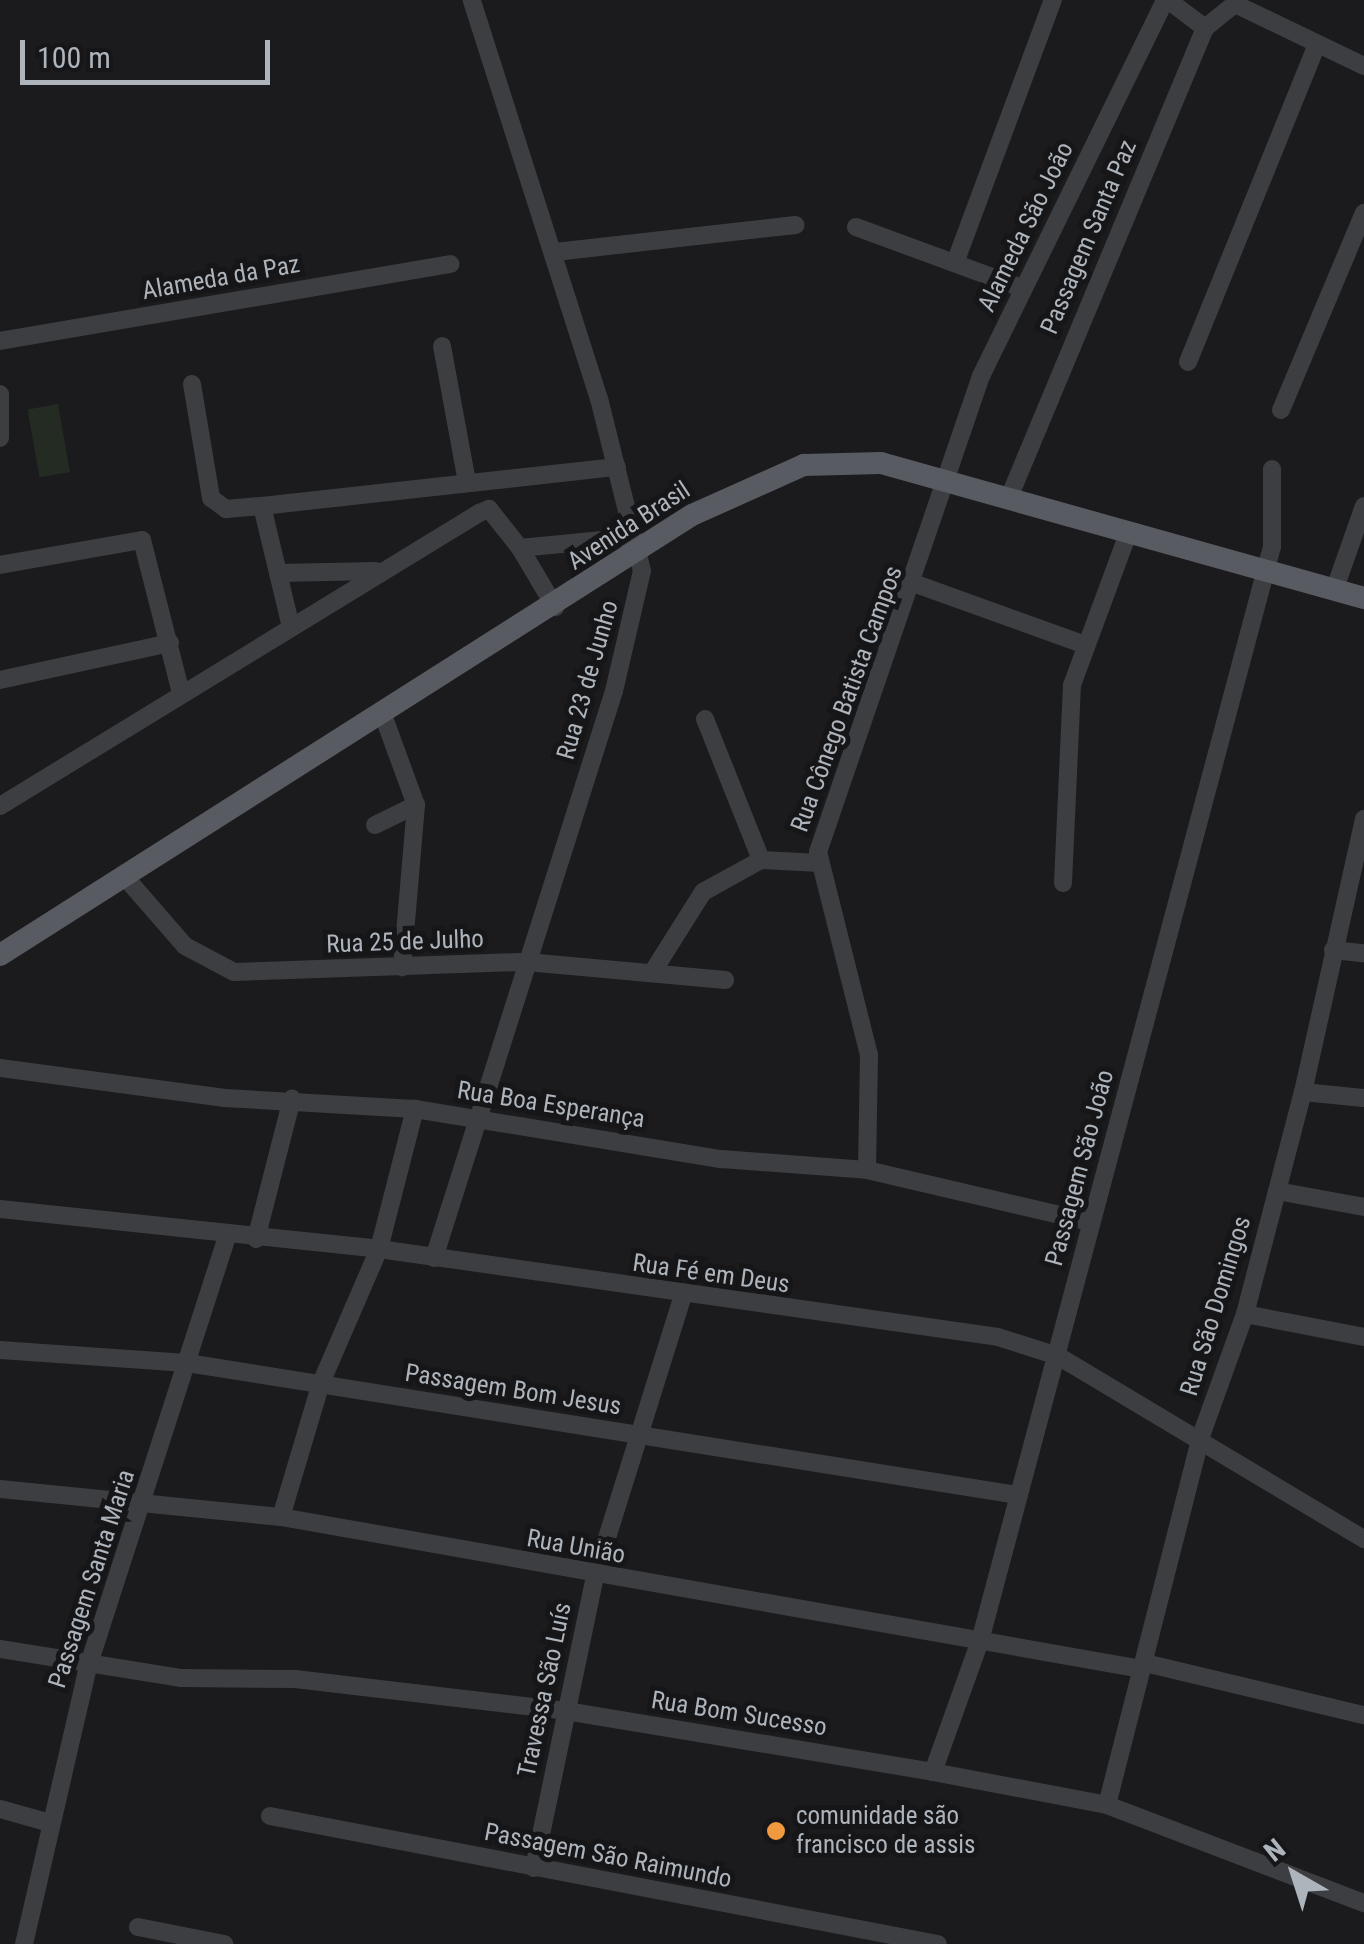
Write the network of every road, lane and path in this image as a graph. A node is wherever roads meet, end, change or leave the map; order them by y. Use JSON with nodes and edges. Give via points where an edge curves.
{"nodes":[{"id":1,"x":472,"y":0,"type":"edge"},
{"id":2,"x":1054,"y":0,"type":"edge"},
{"id":3,"x":1167,"y":0,"type":"edge"},
{"id":4,"x":1205,"y":28,"type":"junction"},
{"id":5,"x":1317,"y":44,"type":"junction"},
{"id":6,"x":1364,"y":66,"type":"edge"},
{"id":7,"x":1364,"y":214,"type":"edge"},
{"id":8,"x":795,"y":224,"type":"dead end"},
{"id":9,"x":856,"y":226,"type":"dead end"},
{"id":10,"x":554,"y":252,"type":"junction"},
{"id":11,"x":956,"y":262,"type":"junction"},
{"id":12,"x":450,"y":264,"type":"dead end"},
{"id":13,"x":1022,"y":288,"type":"junction"},
{"id":14,"x":0,"y":341,"type":"edge"},
{"id":15,"x":442,"y":346,"type":"dead end"},
{"id":16,"x":1188,"y":362,"type":"dead end"},
{"id":17,"x":192,"y":384,"type":"dead end"},
{"id":18,"x":0,"y":394,"type":"edge"},
{"id":19,"x":1281,"y":410,"type":"dead end"},
{"id":20,"x":0,"y":438,"type":"edge"},
{"id":21,"x":617,"y":467,"type":"junction"},
{"id":22,"x":1272,"y":469,"type":"dead end"},
{"id":23,"x":475,"y":481,"type":"junction"},
{"id":24,"x":952,"y":484,"type":"junction"},
{"id":25,"x":1008,"y":500,"type":"junction"},
{"id":26,"x":262,"y":506,"type":"junction"},
{"id":27,"x":1364,"y":506,"type":"edge"},
{"id":28,"x":489,"y":509,"type":"junction"},
{"id":29,"x":1128,"y":534,"type":"junction"},
{"id":30,"x":637,"y":542,"type":"junction"},
{"id":31,"x":520,"y":548,"type":"junction"},
{"id":32,"x":0,"y":564,"type":"edge"},
{"id":33,"x":376,"y":571,"type":"junction"},
{"id":34,"x":278,"y":573,"type":"junction"},
{"id":35,"x":1265,"y":574,"type":"junction"},
{"id":36,"x":916,"y":584,"type":"junction"},
{"id":37,"x":1334,"y":591,"type":"junction"},
{"id":38,"x":1364,"y":598,"type":"edge"},
{"id":39,"x":555,"y":608,"type":"junction"},
{"id":40,"x":291,"y":627,"type":"junction"},
{"id":41,"x":170,"y":643,"type":"junction"},
{"id":42,"x":1082,"y":644,"type":"junction"},
{"id":43,"x":0,"y":680,"type":"edge"},
{"id":44,"x":181,"y":693,"type":"junction"},
{"id":45,"x":383,"y":716,"type":"junction"},
{"id":46,"x":706,"y":720,"type":"dead end"},
{"id":47,"x":416,"y":805,"type":"junction"},
{"id":48,"x":0,"y":806,"type":"edge"},
{"id":49,"x":1364,"y":819,"type":"edge"},
{"id":50,"x":375,"y":825,"type":"dead end"},
{"id":51,"x":762,"y":860,"type":"junction"},
{"id":52,"x":820,"y":863,"type":"junction"},
{"id":53,"x":125,"y":876,"type":"junction"},
{"id":54,"x":1063,"y":883,"type":"dead end"},
{"id":55,"x":1333,"y":950,"type":"junction"},
{"id":56,"x":1364,"y":953,"type":"edge"},
{"id":57,"x":0,"y":955,"type":"edge"},
{"id":58,"x":527,"y":962,"type":"junction"},
{"id":59,"x":402,"y":967,"type":"junction"},
{"id":60,"x":652,"y":974,"type":"junction"},
{"id":61,"x":726,"y":980,"type":"dead end"},
{"id":62,"x":0,"y":1068,"type":"edge"},
{"id":63,"x":1303,"y":1092,"type":"junction"},
{"id":64,"x":1364,"y":1098,"type":"edge"},
{"id":65,"x":292,"y":1099,"type":"junction"},
{"id":66,"x":415,"y":1109,"type":"junction"},
{"id":67,"x":474,"y":1118,"type":"junction"},
{"id":68,"x":867,"y":1170,"type":"junction"},
{"id":69,"x":1277,"y":1191,"type":"junction"},
{"id":70,"x":1364,"y":1207,"type":"edge"},
{"id":71,"x":0,"y":1209,"type":"edge"},
{"id":72,"x":1090,"y":1222,"type":"junction"},
{"id":73,"x":228,"y":1234,"type":"junction"},
{"id":74,"x":256,"y":1239,"type":"junction"},
{"id":75,"x":379,"y":1249,"type":"junction"},
{"id":76,"x":434,"y":1258,"type":"junction"},
{"id":77,"x":683,"y":1296,"type":"junction"},
{"id":78,"x":1245,"y":1314,"type":"junction"},
{"id":79,"x":1364,"y":1337,"type":"edge"},
{"id":80,"x":0,"y":1350,"type":"edge"},
{"id":81,"x":1058,"y":1356,"type":"junction"},
{"id":82,"x":187,"y":1364,"type":"junction"},
{"id":83,"x":320,"y":1383,"type":"junction"},
{"id":84,"x":632,"y":1434,"type":"junction"},
{"id":85,"x":1201,"y":1436,"type":"junction"},
{"id":86,"x":0,"y":1489,"type":"edge"},
{"id":87,"x":1018,"y":1495,"type":"junction"},
{"id":88,"x":143,"y":1501,"type":"junction"},
{"id":89,"x":281,"y":1517,"type":"junction"},
{"id":90,"x":1364,"y":1538,"type":"edge"},
{"id":91,"x":595,"y":1576,"type":"junction"},
{"id":92,"x":980,"y":1641,"type":"junction"},
{"id":93,"x":0,"y":1650,"type":"edge"},
{"id":94,"x":1143,"y":1666,"type":"junction"},
{"id":95,"x":88,"y":1667,"type":"junction"},
{"id":96,"x":566,"y":1711,"type":"junction"},
{"id":97,"x":1364,"y":1715,"type":"edge"},
{"id":98,"x":933,"y":1772,"type":"junction"},
{"id":99,"x":1107,"y":1805,"type":"junction"},
{"id":100,"x":0,"y":1809,"type":"edge"},
{"id":101,"x":270,"y":1816,"type":"dead end"},
{"id":102,"x":50,"y":1823,"type":"junction"},
{"id":103,"x":534,"y":1868,"type":"junction"},
{"id":104,"x":1364,"y":1903,"type":"edge"},
{"id":105,"x":138,"y":1927,"type":"dead end"},
{"id":106,"x":24,"y":1944,"type":"edge"},
{"id":107,"x":224,"y":1944,"type":"edge"},
{"id":108,"x":938,"y":1944,"type":"edge"}],
"edges":[{"from":1,"to":10,"type":"street","name":"Rua 23 de Junho"},
{"from":2,"to":11,"type":"street"},
{"from":3,"to":4,"type":"street"},
{"from":3,"to":13,"type":"street","name":"Alameda São João"},
{"from":4,"to":5,"type":"street","name":"Passagem Santa Paz","via":[[1231,4]]},
{"from":4,"to":25,"type":"street","name":"Passagem Santa Paz"},
{"from":5,"to":6,"type":"street"},
{"from":5,"to":16,"type":"street"},
{"from":7,"to":19,"type":"street"},
{"from":8,"to":10,"type":"street"},
{"from":9,"to":11,"type":"street"},
{"from":10,"to":21,"type":"street","name":"Rua 23 de Junho"},
{"from":11,"to":13,"type":"street"},
{"from":12,"to":14,"type":"street","name":"Alameda da Paz"},
{"from":13,"to":24,"type":"street","name":"Alameda São João","via":[[981,376]]},
{"from":15,"to":23,"type":"street"},
{"from":17,"to":26,"type":"street","via":[[211,498],[226,509]]},
{"from":18,"to":20,"type":"street"},
{"from":21,"to":23,"type":"street"},
{"from":21,"to":30,"type":"street","name":"Rua 23 de Junho"},
{"from":22,"to":35,"type":"street","name":"Passagem São João"},
{"from":23,"to":26,"type":"street"},
{"from":23,"to":28,"type":"street"},
{"from":24,"to":25,"type":"main road","name":"Avenida Brasil"},
{"from":24,"to":30,"type":"main road","name":"Avenida Brasil","via":[[832,459],[754,483]]},
{"from":24,"to":36,"type":"street","name":"Rua Cônego Batista Campos"},
{"from":25,"to":29,"type":"main road","name":"Avenida Brasil"},
{"from":26,"to":34,"type":"street"},
{"from":27,"to":37,"type":"street"},
{"from":28,"to":31,"type":"street"},
{"from":28,"to":33,"type":"street"},
{"from":29,"to":35,"type":"main road","name":"Avenida Brasil"},
{"from":29,"to":42,"type":"street"},
{"from":30,"to":31,"type":"street"},
{"from":30,"to":39,"type":"main road","name":"Avenida Brasil"},
{"from":30,"to":58,"type":"street","name":"Rua 23 de Junho","via":[[628,644]]},
{"from":31,"to":39,"type":"street"},
{"from":32,"to":41,"type":"street","via":[[126,537],[148,544]]},
{"from":33,"to":34,"type":"street"},
{"from":33,"to":40,"type":"street"},
{"from":34,"to":40,"type":"street"},
{"from":35,"to":37,"type":"main road","name":"Avenida Brasil"},
{"from":35,"to":72,"type":"street","name":"Passagem São João"},
{"from":36,"to":42,"type":"street"},
{"from":36,"to":52,"type":"street","name":"Rua Cônego Batista Campos"},
{"from":37,"to":38,"type":"main road","name":"Avenida Brasil"},
{"from":39,"to":45,"type":"main road","name":"Avenida Brasil"},
{"from":40,"to":44,"type":"street"},
{"from":41,"to":43,"type":"street"},
{"from":41,"to":44,"type":"street"},
{"from":42,"to":54,"type":"street","via":[[1068,718]]},
{"from":44,"to":48,"type":"street"},
{"from":45,"to":47,"type":"street"},
{"from":45,"to":53,"type":"main road","name":"Avenida Brasil"},
{"from":46,"to":51,"type":"street"},
{"from":47,"to":50,"type":"street"},
{"from":47,"to":59,"type":"street"},
{"from":49,"to":55,"type":"street","name":"Rua São Domingos"},
{"from":51,"to":52,"type":"street"},
{"from":51,"to":60,"type":"street","via":[[703,892]]},
{"from":52,"to":68,"type":"street","name":"Rua Cônego Batista Campos","via":[[869,1055]]},
{"from":53,"to":57,"type":"main road","name":"Avenida Brasil"},
{"from":53,"to":59,"type":"street","name":"Rua 25 de Julho","via":[[185,946],[220,970]]},
{"from":55,"to":56,"type":"street"},
{"from":55,"to":63,"type":"street","name":"Rua São Domingos"},
{"from":58,"to":59,"type":"street","name":"Rua 25 de Julho"},
{"from":58,"to":60,"type":"street","name":"Rua 25 de Julho"},
{"from":58,"to":67,"type":"street","name":"Rua 23 de Junho"},
{"from":60,"to":61,"type":"street","name":"Rua 25 de Julho","via":[[699,987]]},
{"from":62,"to":65,"type":"street","name":"Rua Boa Esperança"},
{"from":63,"to":64,"type":"street"},
{"from":63,"to":69,"type":"street","name":"Rua São Domingos"},
{"from":65,"to":66,"type":"street","name":"Rua Boa Esperança"},
{"from":65,"to":74,"type":"street"},
{"from":66,"to":67,"type":"street","name":"Rua Boa Esperança"},
{"from":66,"to":75,"type":"street"},
{"from":67,"to":68,"type":"street","name":"Rua Boa Esperança","via":[[722,1159]]},
{"from":67,"to":76,"type":"street","name":"Rua 23 de Junho"},
{"from":68,"to":72,"type":"street","name":"Rua Boa Esperança"},
{"from":69,"to":70,"type":"street"},
{"from":69,"to":78,"type":"street","name":"Rua São Domingos"},
{"from":71,"to":73,"type":"street","name":"Rua Fé em Deus"},
{"from":72,"to":81,"type":"street","name":"Passagem São João"},
{"from":73,"to":74,"type":"street","name":"Rua Fé em Deus"},
{"from":73,"to":82,"type":"street","name":"Passagem Santa Maria"},
{"from":74,"to":75,"type":"street","name":"Rua Fé em Deus"},
{"from":75,"to":76,"type":"street","name":"Rua Fé em Deus"},
{"from":75,"to":83,"type":"street"},
{"from":76,"to":77,"type":"street","name":"Rua Fé em Deus"},
{"from":77,"to":81,"type":"street","name":"Rua Fé em Deus","via":[[998,1337]]},
{"from":77,"to":84,"type":"street","name":"Travessa São Luís"},
{"from":78,"to":79,"type":"street"},
{"from":78,"to":85,"type":"street","name":"Rua São Domingos"},
{"from":80,"to":82,"type":"street","name":"Passagem Bom Jesus"},
{"from":81,"to":85,"type":"street","name":"Rua Fé em Deus"},
{"from":81,"to":87,"type":"street","name":"Passagem São João"},
{"from":82,"to":83,"type":"street","name":"Passagem Bom Jesus"},
{"from":82,"to":88,"type":"street","name":"Passagem Santa Maria"},
{"from":83,"to":84,"type":"street","name":"Passagem Bom Jesus"},
{"from":83,"to":89,"type":"street"},
{"from":84,"to":87,"type":"street","name":"Passagem Bom Jesus"},
{"from":84,"to":91,"type":"street","name":"Travessa São Luís"},
{"from":85,"to":90,"type":"street","name":"Rua Fé em Deus"},
{"from":85,"to":94,"type":"street","name":"Rua São Domingos"},
{"from":86,"to":88,"type":"street","name":"Rua União"},
{"from":87,"to":92,"type":"street","name":"Passagem São João"},
{"from":88,"to":89,"type":"street","name":"Rua União"},
{"from":88,"to":95,"type":"street","name":"Passagem Santa Maria"},
{"from":89,"to":91,"type":"street","name":"Rua União"},
{"from":91,"to":92,"type":"street","name":"Rua União"},
{"from":91,"to":96,"type":"street","name":"Travessa São Luís"},
{"from":92,"to":94,"type":"street","name":"Rua União"},
{"from":92,"to":98,"type":"street","name":"Passagem São João"},
{"from":93,"to":95,"type":"street","name":"Rua Bom Sucesso"},
{"from":94,"to":97,"type":"street","name":"Rua União"},
{"from":94,"to":99,"type":"street","name":"Rua São Domingos"},
{"from":95,"to":96,"type":"street","name":"Rua Bom Sucesso","via":[[295,1678]]},
{"from":95,"to":102,"type":"street","name":"Passagem Santa Maria"},
{"from":96,"to":98,"type":"street","name":"Rua Bom Sucesso"},
{"from":96,"to":103,"type":"street","name":"Travessa São Luís"},
{"from":98,"to":99,"type":"street","name":"Rua Bom Sucesso"},
{"from":99,"to":104,"type":"street","name":"Rua Bom Sucesso"},
{"from":100,"to":102,"type":"street"},
{"from":101,"to":103,"type":"street","name":"Passagem São Raimundo"},
{"from":102,"to":106,"type":"street","name":"Passagem Santa Maria"},
{"from":103,"to":108,"type":"street","name":"Passagem São Raimundo"},
{"from":105,"to":107,"type":"street"}]}
